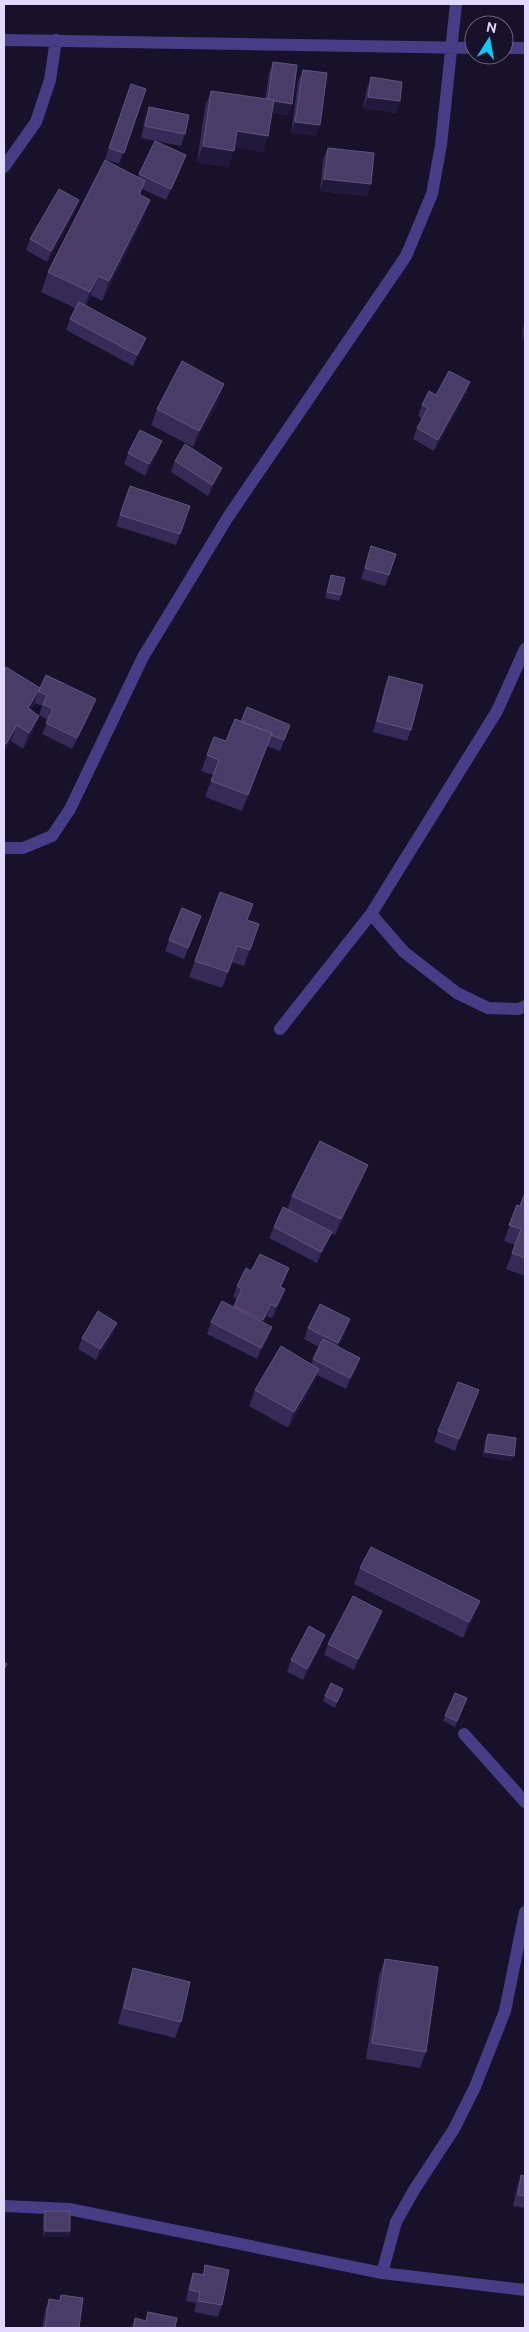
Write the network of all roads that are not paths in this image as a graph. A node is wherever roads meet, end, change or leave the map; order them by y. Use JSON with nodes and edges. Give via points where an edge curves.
{"nodes":[{"id":1,"x":456,"y":4,"type":"edge"},
{"id":2,"x":4,"y":40,"type":"edge"},
{"id":3,"x":56,"y":40,"type":"junction"},
{"id":4,"x":452,"y":48,"type":"junction"},
{"id":5,"x":464,"y":48,"type":"edge"},
{"id":6,"x":4,"y":167,"type":"edge"},
{"id":7,"x":525,"y":649,"type":"edge"},
{"id":8,"x":4,"y":848,"type":"edge"},
{"id":9,"x":370,"y":914,"type":"junction"},
{"id":10,"x":525,"y":1006,"type":"edge"},
{"id":11,"x":280,"y":1029,"type":"dead end"},
{"id":12,"x":464,"y":1734,"type":"dead end"},
{"id":13,"x":525,"y":1802,"type":"edge"},
{"id":14,"x":525,"y":1912,"type":"edge"},
{"id":15,"x":4,"y":2206,"type":"edge"},
{"id":16,"x":382,"y":2273,"type":"junction"},
{"id":17,"x":525,"y":2290,"type":"edge"}],
"edges":[{"from":1,"to":4,"type":"street"},
{"from":2,"to":3,"type":"street"},
{"from":3,"to":4,"type":"street"},
{"from":3,"to":6,"type":"street","via":[[50,80],[36,122]]},
{"from":4,"to":5,"type":"street"},
{"from":4,"to":8,"type":"street","via":[[432,194],[406,256],[228,517],[148,649],[70,809],[52,836],[23,848]]},
{"from":7,"to":9,"type":"street","via":[[496,711]]},
{"from":9,"to":10,"type":"street","via":[[404,952],[457,993],[488,1008]]},
{"from":9,"to":11,"type":"street"},
{"from":12,"to":13,"type":"street"},
{"from":14,"to":16,"type":"street","via":[[505,2011],[475,2087],[454,2129],[396,2222]]},
{"from":15,"to":16,"type":"street","via":[[69,2210]]},
{"from":16,"to":17,"type":"street"}]}
